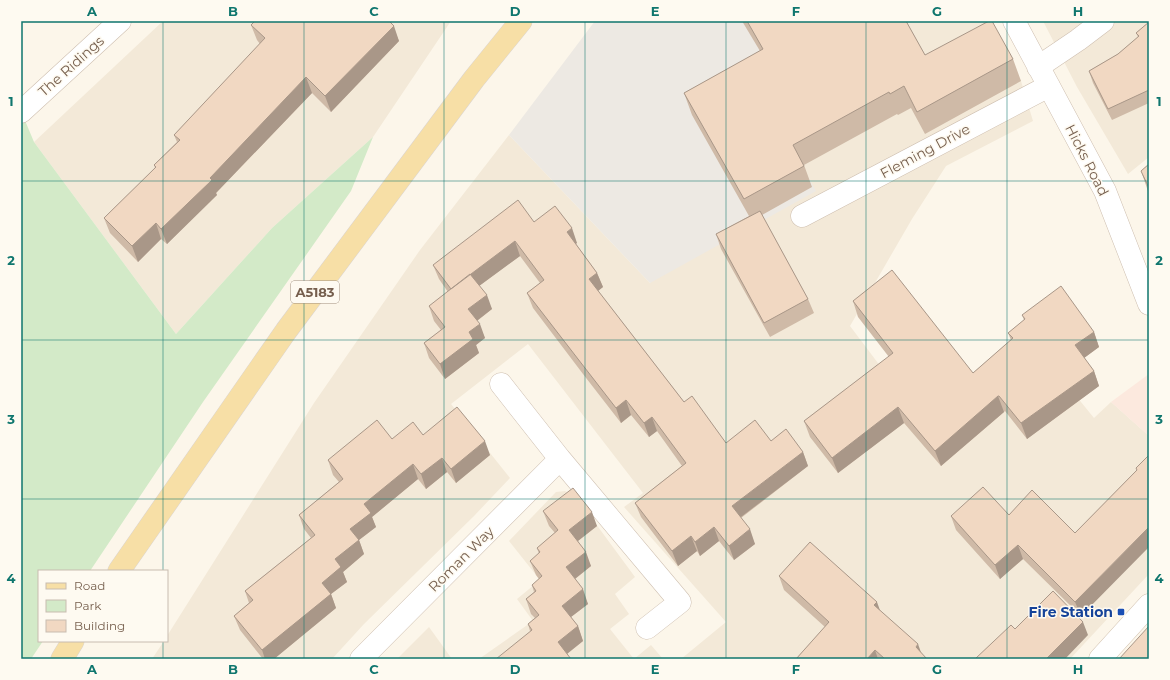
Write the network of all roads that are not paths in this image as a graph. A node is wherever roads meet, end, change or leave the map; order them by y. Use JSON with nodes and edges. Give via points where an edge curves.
{"nodes":[{"id":1,"x":120,"y":21,"type":"edge"},
{"id":2,"x":521,"y":21,"type":"edge"},
{"id":3,"x":1014,"y":21,"type":"edge"},
{"id":4,"x":1103,"y":21,"type":"edge"},
{"id":5,"x":1038,"y":67,"type":"junction"},
{"id":6,"x":1049,"y":86,"type":"junction"},
{"id":7,"x":21,"y":112,"type":"edge"},
{"id":8,"x":802,"y":216,"type":"dead end"},
{"id":9,"x":1149,"y":304,"type":"edge"},
{"id":10,"x":501,"y":384,"type":"dead end"},
{"id":11,"x":560,"y":459,"type":"junction"},
{"id":12,"x":120,"y":570,"type":"edge"},
{"id":13,"x":1149,"y":605,"type":"edge"},
{"id":14,"x":647,"y":628,"type":"dead end"},
{"id":15,"x":72,"y":642,"type":"edge"},
{"id":16,"x":62,"y":659,"type":"edge"},
{"id":17,"x":361,"y":659,"type":"edge"},
{"id":18,"x":1100,"y":659,"type":"edge"}],
"edges":[{"from":1,"to":7,"type":"street","name":"The Ridings"},
{"from":2,"to":12,"type":"main road","number":"A5183","via":[[474,79],[286,331]]},
{"from":3,"to":5,"type":"street","name":"Hicks Road"},
{"from":4,"to":5,"type":"street"},
{"from":5,"to":6,"type":"street","name":"Hicks Road"},
{"from":6,"to":8,"type":"street","name":"Fleming Drive"},
{"from":6,"to":9,"type":"street","name":"Hicks Road","via":[[1105,191]]},
{"from":10,"to":11,"type":"street"},
{"from":11,"to":14,"type":"street","via":[[680,602]]},
{"from":11,"to":17,"type":"street","name":"Roman Way"},
{"from":13,"to":18,"type":"street"},
{"from":15,"to":16,"type":"main road"}]}
